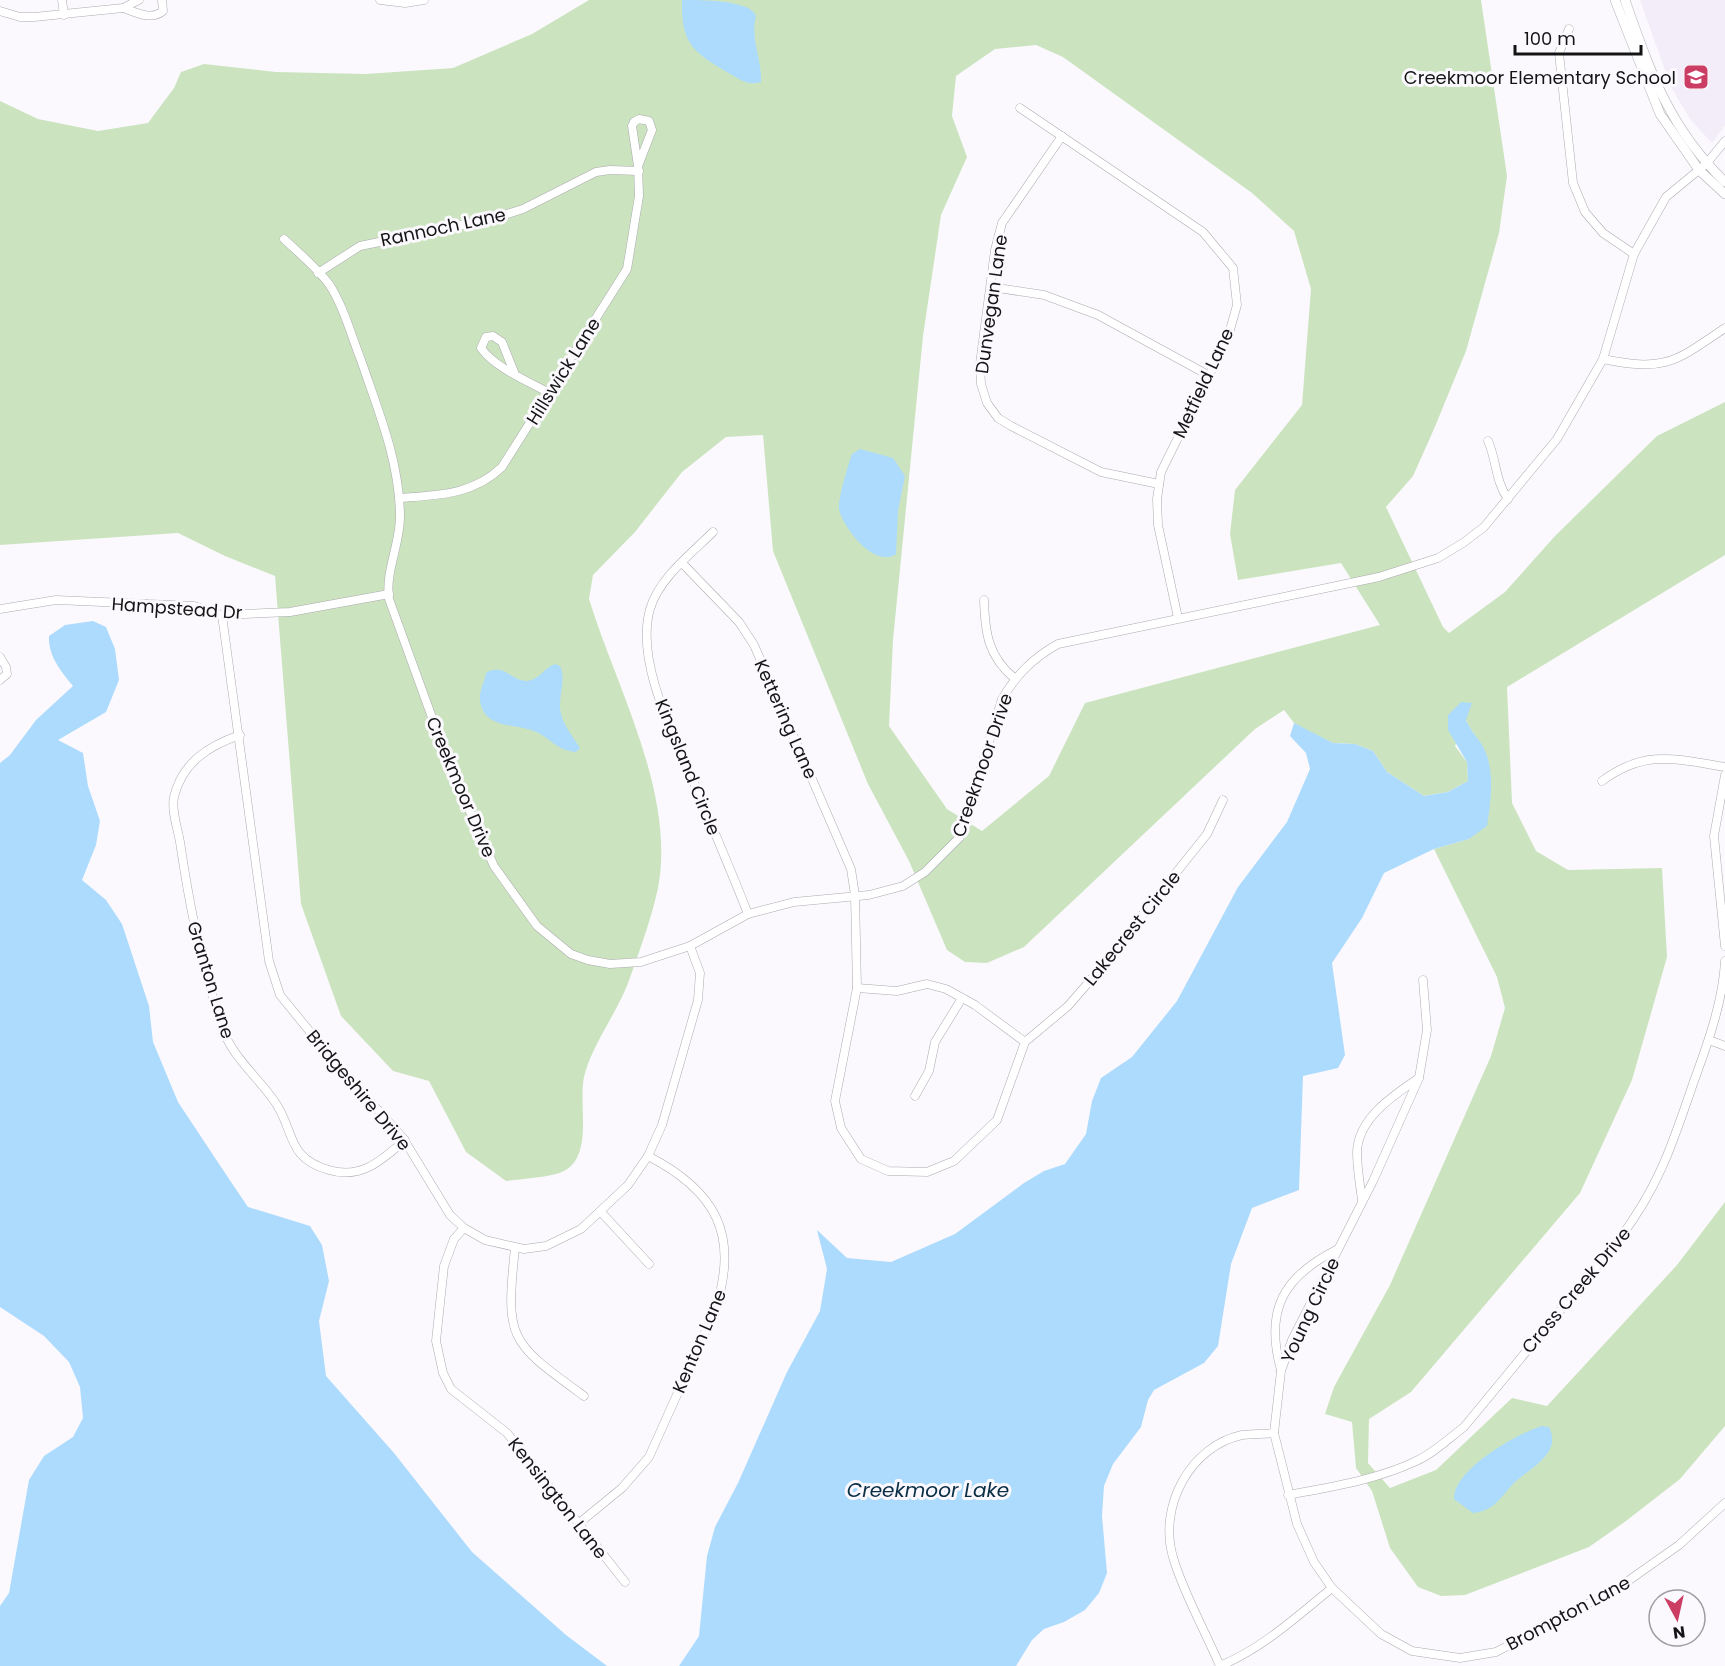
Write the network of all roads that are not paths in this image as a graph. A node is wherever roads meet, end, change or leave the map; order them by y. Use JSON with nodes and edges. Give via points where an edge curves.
{"nodes":[{"id":1,"x":62,"y":0,"type":"edge"},
{"id":2,"x":139,"y":0,"type":"edge"},
{"id":3,"x":162,"y":0,"type":"edge"},
{"id":4,"x":380,"y":0,"type":"edge"},
{"id":5,"x":424,"y":0,"type":"edge"},
{"id":6,"x":1615,"y":0,"type":"edge"},
{"id":7,"x":1625,"y":0,"type":"edge"},
{"id":8,"x":123,"y":9,"type":"junction"},
{"id":9,"x":0,"y":11,"type":"edge"},
{"id":10,"x":64,"y":15,"type":"junction"},
{"id":11,"x":1569,"y":29,"type":"dead end"},
{"id":12,"x":1020,"y":108,"type":"dead end"},
{"id":13,"x":1062,"y":136,"type":"junction"},
{"id":14,"x":1725,"y":141,"type":"edge"},
{"id":15,"x":1702,"y":167,"type":"junction"},
{"id":16,"x":638,"y":169,"type":"junction"},
{"id":17,"x":1725,"y":182,"type":"edge"},
{"id":18,"x":1725,"y":194,"type":"edge"},
{"id":19,"x":284,"y":238,"type":"dead end"},
{"id":20,"x":1634,"y":254,"type":"junction"},
{"id":21,"x":318,"y":273,"type":"junction"},
{"id":22,"x":991,"y":287,"type":"junction"},
{"id":23,"x":1725,"y":328,"type":"edge"},
{"id":24,"x":1603,"y":359,"type":"junction"},
{"id":25,"x":514,"y":372,"type":"junction"},
{"id":26,"x":1208,"y":375,"type":"junction"},
{"id":27,"x":549,"y":393,"type":"junction"},
{"id":28,"x":1488,"y":441,"type":"dead end"},
{"id":29,"x":1159,"y":484,"type":"junction"},
{"id":30,"x":400,"y":498,"type":"junction"},
{"id":31,"x":1508,"y":499,"type":"junction"},
{"id":32,"x":713,"y":532,"type":"dead end"},
{"id":33,"x":682,"y":563,"type":"junction"},
{"id":34,"x":389,"y":594,"type":"junction"},
{"id":35,"x":984,"y":600,"type":"dead end"},
{"id":36,"x":0,"y":609,"type":"edge"},
{"id":37,"x":222,"y":615,"type":"junction"},
{"id":38,"x":1178,"y":618,"type":"junction"},
{"id":39,"x":0,"y":657,"type":"edge"},
{"id":40,"x":1014,"y":678,"type":"junction"},
{"id":41,"x":0,"y":680,"type":"edge"},
{"id":42,"x":240,"y":735,"type":"junction"},
{"id":43,"x":1725,"y":766,"type":"edge"},
{"id":44,"x":1725,"y":775,"type":"edge"},
{"id":45,"x":1602,"y":781,"type":"dead end"},
{"id":46,"x":1223,"y":801,"type":"dead end"},
{"id":47,"x":855,"y":895,"type":"junction"},
{"id":48,"x":748,"y":914,"type":"junction"},
{"id":49,"x":690,"y":946,"type":"junction"},
{"id":50,"x":1725,"y":946,"type":"edge"},
{"id":51,"x":1725,"y":960,"type":"edge"},
{"id":52,"x":1423,"y":980,"type":"dead end"},
{"id":53,"x":857,"y":988,"type":"junction"},
{"id":54,"x":962,"y":998,"type":"junction"},
{"id":55,"x":1708,"y":1040,"type":"junction"},
{"id":56,"x":1025,"y":1042,"type":"junction"},
{"id":57,"x":1725,"y":1046,"type":"edge"},
{"id":58,"x":1419,"y":1078,"type":"junction"},
{"id":59,"x":915,"y":1096,"type":"dead end"},
{"id":60,"x":405,"y":1140,"type":"junction"},
{"id":61,"x":648,"y":1156,"type":"junction"},
{"id":62,"x":1362,"y":1200,"type":"junction"},
{"id":63,"x":601,"y":1212,"type":"junction"},
{"id":64,"x":464,"y":1228,"type":"junction"},
{"id":65,"x":515,"y":1248,"type":"junction"},
{"id":66,"x":1338,"y":1249,"type":"junction"},
{"id":67,"x":649,"y":1264,"type":"dead end"},
{"id":68,"x":1281,"y":1371,"type":"junction"},
{"id":69,"x":584,"y":1396,"type":"dead end"},
{"id":70,"x":1274,"y":1433,"type":"junction"},
{"id":71,"x":1288,"y":1495,"type":"junction"},
{"id":72,"x":1725,"y":1503,"type":"edge"},
{"id":73,"x":578,"y":1524,"type":"junction"},
{"id":74,"x":625,"y":1582,"type":"dead end"},
{"id":75,"x":1332,"y":1588,"type":"junction"},
{"id":76,"x":1220,"y":1666,"type":"edge"}],
"edges":[{"from":1,"to":10,"type":"street"},
{"from":2,"to":8,"type":"street"},
{"from":3,"to":8,"type":"street","via":[[163,11],[158,15]]},
{"from":4,"to":5,"type":"street"},
{"from":6,"to":15,"type":"street","via":[[1660,114]]},
{"from":7,"to":15,"type":"street","via":[[1667,109]]},
{"from":8,"to":10,"type":"street"},
{"from":9,"to":10,"type":"street","via":[[20,17]]},
{"from":11,"to":20,"type":"street","via":[[1559,53],[1573,183],[1585,212],[1603,233]]},
{"from":12,"to":13,"type":"street","name":"Metfield Lane"},
{"from":13,"to":22,"type":"street","name":"Dunvegan Lane","via":[[1002,223]]},
{"from":13,"to":26,"type":"street","name":"Metfield Lane","via":[[1203,232],[1233,268],[1237,305],[1228,337]]},
{"from":14,"to":15,"type":"street","name":"Creekmoor Drive"},
{"from":15,"to":17,"type":"street"},
{"from":15,"to":18,"type":"street"},
{"from":15,"to":20,"type":"street","name":"Creekmoor Drive","via":[[1666,197]]},
{"from":16,"to":16,"type":"street","via":[[652,130],[644,119],[632,126]]},
{"from":16,"to":21,"type":"street","name":"Rannoch Lane","via":[[596,172],[523,209],[491,219],[360,246]]},
{"from":16,"to":27,"type":"street","name":"Hillswick Lane","via":[[639,196],[627,269]]},
{"from":19,"to":21,"type":"street","name":"Creekmoor Drive"},
{"from":20,"to":24,"type":"street","name":"Creekmoor Drive"},
{"from":21,"to":30,"type":"street","name":"Creekmoor Drive","via":[[340,303],[347,321],[389,446]]},
{"from":22,"to":26,"type":"street","via":[[1044,295],[1098,315]]},
{"from":22,"to":29,"type":"street","name":"Dunvegan Lane","via":[[980,364],[981,384],[987,403],[998,418],[1101,472]]},
{"from":23,"to":24,"type":"street","via":[[1681,358],[1656,365],[1637,366]]},
{"from":24,"to":31,"type":"street","name":"Creekmoor Drive","via":[[1557,439]]},
{"from":25,"to":25,"type":"street","via":[[502,342],[493,336],[486,337],[481,348],[486,355]]},
{"from":25,"to":27,"type":"street"},
{"from":26,"to":29,"type":"street","name":"Metfield Lane","via":[[1161,472]]},
{"from":27,"to":30,"type":"street","name":"Hillswick Lane","via":[[502,467],[484,482],[456,493]]},
{"from":28,"to":31,"type":"street","via":[[1495,471]]},
{"from":29,"to":38,"type":"street","name":"Metfield Lane","via":[[1158,525]]},
{"from":30,"to":34,"type":"street","name":"Creekmoor Drive"},
{"from":31,"to":38,"type":"street","name":"Creekmoor Drive","via":[[1484,527],[1462,543],[1438,558],[1406,570]]},
{"from":32,"to":33,"type":"street","name":"Kingsland Circle"},
{"from":33,"to":47,"type":"street","name":"Kettering Lane","via":[[739,622],[754,645],[851,869]]},
{"from":33,"to":48,"type":"street","name":"Kingsland Circle","via":[[650,608],[649,652],[665,717]]},
{"from":34,"to":37,"type":"street","name":"Hampstead Dr","via":[[300,611]]},
{"from":34,"to":49,"type":"street","name":"Creekmoor Drive","via":[[393,616],[476,829],[494,866],[537,926],[571,954],[610,964],[641,962]]},
{"from":35,"to":40,"type":"street","via":[[990,649]]},
{"from":36,"to":37,"type":"street","name":"Hampstead Dr","via":[[56,600],[194,606]]},
{"from":37,"to":42,"type":"street","name":"Bridgeshire Drive"},
{"from":38,"to":40,"type":"street","name":"Creekmoor Drive","via":[[1058,644]]},
{"from":39,"to":41,"type":"street","via":[[7,674]]},
{"from":40,"to":47,"type":"street","name":"Creekmoor Drive","via":[[994,720],[960,837],[925,872],[903,886]]},
{"from":42,"to":60,"type":"street","name":"Bridgeshire Drive","via":[[268,961],[280,994]]},
{"from":42,"to":60,"type":"street","name":"Granton Lane","via":[[198,755],[184,772],[173,799],[190,915],[226,1037],[276,1103],[294,1148],[313,1162],[328,1170],[349,1173],[374,1166]]},
{"from":43,"to":45,"type":"street","via":[[1653,758],[1632,763]]},
{"from":44,"to":50,"type":"street","via":[[1714,836]]},
{"from":46,"to":56,"type":"street","name":"Lakecrest Circle","via":[[1207,834],[1088,983]]},
{"from":47,"to":48,"type":"street","name":"Creekmoor Drive","via":[[794,902]]},
{"from":47,"to":53,"type":"street","name":"Lakecrest Circle"},
{"from":48,"to":49,"type":"street","name":"Creekmoor Drive"},
{"from":49,"to":61,"type":"street","name":"Bridgeshire Drive","via":[[700,973],[698,1000],[662,1125]]},
{"from":51,"to":55,"type":"street","name":"Cross Creek Drive"},
{"from":52,"to":58,"type":"street","name":"Young Circle","via":[[1427,1030]]},
{"from":53,"to":54,"type":"street","via":[[897,991],[927,984]]},
{"from":53,"to":56,"type":"street","name":"Lakecrest Circle","via":[[835,1101],[841,1128],[861,1159],[888,1171],[927,1172],[954,1161],[997,1120]]},
{"from":54,"to":56,"type":"street"},
{"from":54,"to":59,"type":"street","via":[[935,1042],[929,1071]]},
{"from":55,"to":57,"type":"street"},
{"from":55,"to":71,"type":"street","name":"Cross Creek Drive","via":[[1662,1172],[1643,1207],[1464,1426],[1414,1462],[1369,1477]]},
{"from":58,"to":62,"type":"street","name":"Young Circle"},
{"from":58,"to":62,"type":"street","via":[[1379,1107],[1365,1128],[1357,1150]]},
{"from":60,"to":64,"type":"street","name":"Bridgeshire Drive","via":[[450,1215]]},
{"from":61,"to":63,"type":"street","name":"Bridgeshire Drive","via":[[628,1185]]},
{"from":61,"to":73,"type":"street","name":"Kenton Lane","via":[[687,1179],[705,1197],[724,1244],[723,1286],[649,1457],[622,1488]]},
{"from":62,"to":66,"type":"street","name":"Young Circle"},
{"from":63,"to":65,"type":"street","name":"Bridgeshire Drive","via":[[566,1238],[546,1246]]},
{"from":63,"to":67,"type":"street"},
{"from":64,"to":65,"type":"street","name":"Bridgeshire Drive","via":[[485,1240]]},
{"from":64,"to":73,"type":"street","name":"Kensington Lane","via":[[454,1239],[444,1266],[436,1341],[443,1373],[450,1389],[507,1433]]},
{"from":65,"to":69,"type":"street","via":[[509,1302],[516,1335],[533,1358]]},
{"from":66,"to":68,"type":"street","name":"Young Circle","via":[[1292,1340]]},
{"from":66,"to":68,"type":"street","name":"Young Circle","via":[[1314,1261],[1295,1277],[1281,1298],[1275,1323]]},
{"from":68,"to":70,"type":"street","name":"Young Circle"},
{"from":70,"to":71,"type":"street","name":"Young Circle"},
{"from":70,"to":76,"type":"street","via":[[1241,1436],[1218,1445],[1190,1469],[1175,1492],[1169,1527],[1172,1556]]},
{"from":71,"to":75,"type":"street","name":"Brompton Lane","via":[[1314,1562]]},
{"from":72,"to":75,"type":"street","name":"Brompton Lane","via":[[1679,1545],[1618,1588],[1496,1652],[1460,1658],[1412,1651],[1381,1634]]},
{"from":73,"to":74,"type":"street","name":"Kensington Lane"},
{"from":75,"to":76,"type":"street","via":[[1265,1642]]}]}
